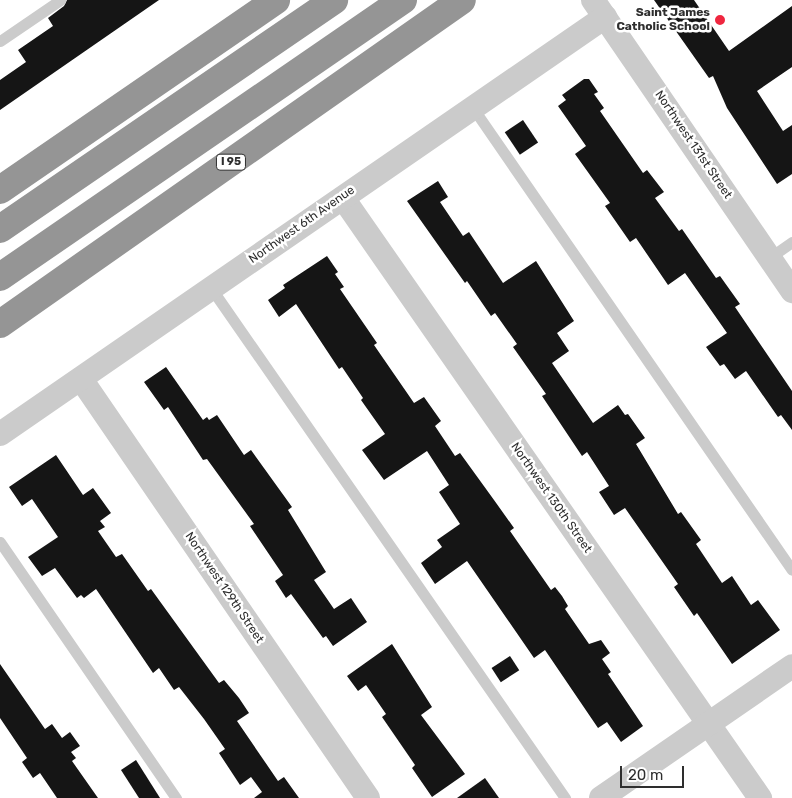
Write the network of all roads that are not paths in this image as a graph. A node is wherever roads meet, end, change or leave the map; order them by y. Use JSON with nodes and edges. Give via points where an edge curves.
{"nodes":[{"id":1,"x":60,"y":0,"type":"edge"},
{"id":2,"x":276,"y":0,"type":"edge"},
{"id":3,"x":334,"y":0,"type":"edge"},
{"id":4,"x":403,"y":0,"type":"edge"},
{"id":5,"x":462,"y":0,"type":"edge"},
{"id":6,"x":599,"y":9,"type":"edge"},
{"id":7,"x":0,"y":41,"type":"edge"},
{"id":8,"x":473,"y":108,"type":"junction"},
{"id":9,"x":0,"y":190,"type":"edge"},
{"id":10,"x":343,"y":198,"type":"junction"},
{"id":11,"x":0,"y":229,"type":"edge"},
{"id":12,"x":792,"y":242,"type":"edge"},
{"id":13,"x":769,"y":258,"type":"junction"},
{"id":14,"x":0,"y":277,"type":"edge"},
{"id":15,"x":211,"y":288,"type":"junction"},
{"id":16,"x":792,"y":291,"type":"edge"},
{"id":17,"x":0,"y":324,"type":"edge"},
{"id":18,"x":81,"y":379,"type":"junction"},
{"id":19,"x":0,"y":434,"type":"edge"},
{"id":20,"x":0,"y":542,"type":"edge"},
{"id":21,"x":792,"y":570,"type":"edge"},
{"id":22,"x":792,"y":666,"type":"edge"},
{"id":23,"x":708,"y":723,"type":"junction"},
{"id":24,"x":176,"y":798,"type":"edge"},
{"id":25,"x":368,"y":798,"type":"edge"},
{"id":26,"x":565,"y":798,"type":"edge"},
{"id":27,"x":601,"y":798,"type":"edge"},
{"id":28,"x":760,"y":798,"type":"edge"}],
"edges":[{"from":1,"to":7,"type":"lane"},
{"from":2,"to":9,"type":"highway"},
{"from":3,"to":11,"type":"highway"},
{"from":4,"to":14,"type":"highway"},
{"from":5,"to":17,"type":"highway","number":"I 95"},
{"from":6,"to":8,"type":"street","name":"Northwest 6th Avenue"},
{"from":6,"to":13,"type":"street","name":"Northwest 131st Street"},
{"from":8,"to":10,"type":"street","name":"Northwest 6th Avenue"},
{"from":8,"to":21,"type":"lane"},
{"from":10,"to":15,"type":"street","name":"Northwest 6th Avenue"},
{"from":10,"to":23,"type":"street","name":"Northwest 130th Street"},
{"from":12,"to":13,"type":"lane"},
{"from":13,"to":16,"type":"street","name":"Northwest 131st Street"},
{"from":15,"to":18,"type":"street","name":"Northwest 6th Avenue"},
{"from":15,"to":26,"type":"lane"},
{"from":18,"to":19,"type":"street","name":"Northwest 6th Avenue"},
{"from":18,"to":25,"type":"street","name":"Northwest 129th Street"},
{"from":20,"to":24,"type":"lane"},
{"from":22,"to":23,"type":"street"},
{"from":23,"to":27,"type":"street"},
{"from":23,"to":28,"type":"street","name":"Northwest 130th Street"}]}
